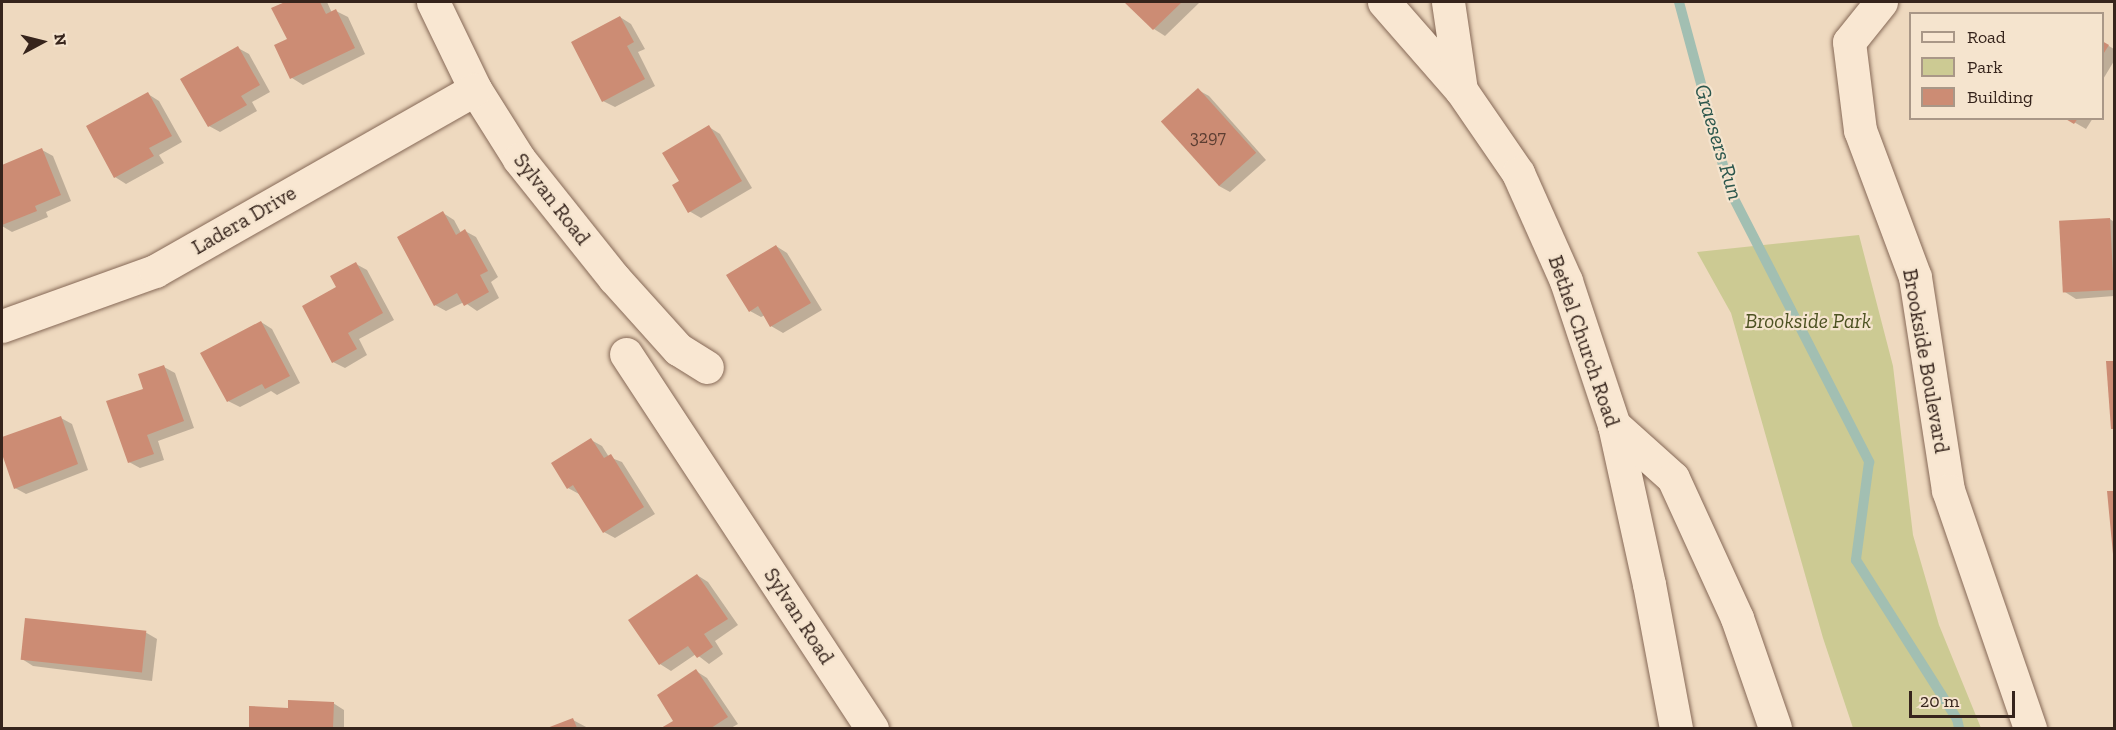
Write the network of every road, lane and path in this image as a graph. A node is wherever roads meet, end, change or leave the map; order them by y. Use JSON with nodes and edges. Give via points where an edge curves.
{"nodes":[{"id":1,"x":433,"y":2,"type":"edge"},
{"id":2,"x":1384,"y":2,"type":"edge"},
{"id":3,"x":1448,"y":2,"type":"edge"},
{"id":4,"x":1881,"y":2,"type":"edge"},
{"id":5,"x":475,"y":89,"type":"junction"},
{"id":6,"x":1461,"y":90,"type":"junction"},
{"id":7,"x":2,"y":326,"type":"edge"},
{"id":8,"x":626,"y":354,"type":"dead end"},
{"id":9,"x":707,"y":367,"type":"dead end"},
{"id":10,"x":1614,"y":425,"type":"junction"},
{"id":11,"x":872,"y":729,"type":"edge"},
{"id":12,"x":1676,"y":729,"type":"edge"},
{"id":13,"x":1775,"y":729,"type":"edge"},
{"id":14,"x":2030,"y":729,"type":"edge"}],
"edges":[{"from":1,"to":5,"type":"street","name":"Sylvan Road"},
{"from":2,"to":6,"type":"street","name":"Bethel Church Road"},
{"from":3,"to":6,"type":"street"},
{"from":4,"to":14,"type":"street","name":"Brookside Boulevard","via":[[1848,42],[1860,130],[1915,277],[1948,490]]},
{"from":5,"to":7,"type":"street","name":"Ladera Drive","via":[[155,271]]},
{"from":5,"to":9,"type":"street","name":"Sylvan Road","via":[[519,159],[614,278],[678,350]]},
{"from":6,"to":10,"type":"street","name":"Bethel Church Road","via":[[1523,184],[1566,281]]},
{"from":8,"to":11,"type":"street","name":"Sylvan Road"},
{"from":10,"to":12,"type":"street","name":"Bethel Church Road"},
{"from":10,"to":13,"type":"street","via":[[1673,478],[1737,618]]}]}
